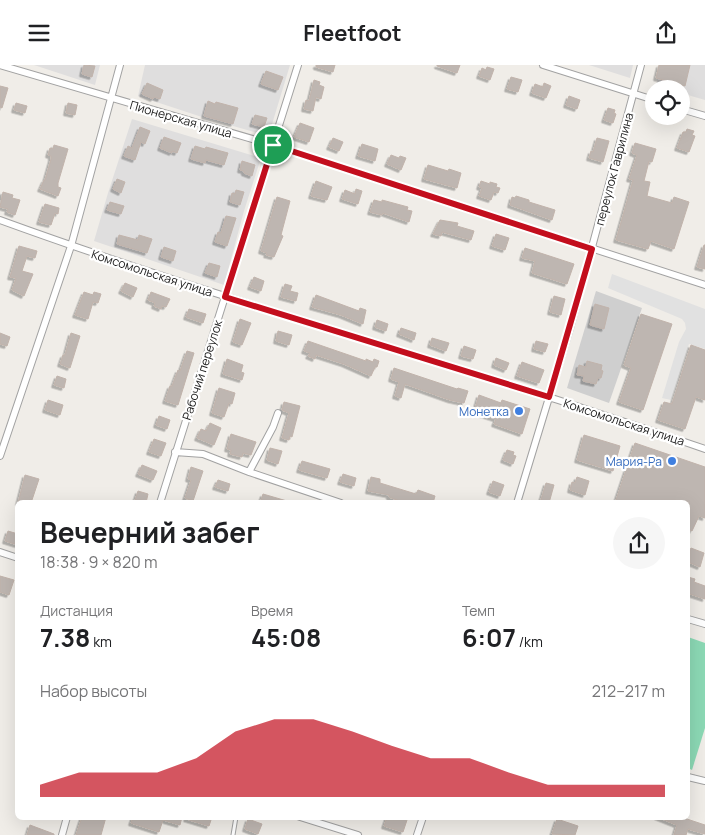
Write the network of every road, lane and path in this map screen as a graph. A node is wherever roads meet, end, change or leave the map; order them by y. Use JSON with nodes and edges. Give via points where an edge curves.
{"nodes":[{"id":1,"x":0,"y":65,"type":"edge"},
{"id":2,"x":120,"y":65,"type":"edge"},
{"id":3,"x":298,"y":65,"type":"edge"},
{"id":4,"x":543,"y":65,"type":"edge"},
{"id":5,"x":641,"y":65,"type":"edge"},
{"id":6,"x":633,"y":95,"type":"junction"},
{"id":7,"x":645,"y":98,"type":"edge"},
{"id":8,"x":110,"y":99,"type":"junction"},
{"id":9,"x":690,"y":112,"type":"edge"},
{"id":10,"x":705,"y":116,"type":"edge"},
{"id":11,"x":273,"y":145,"type":"junction"},
{"id":12,"x":0,"y":220,"type":"edge"},
{"id":13,"x":71,"y":246,"type":"junction"},
{"id":14,"x":592,"y":249,"type":"junction"},
{"id":15,"x":705,"y":285,"type":"edge"},
{"id":16,"x":225,"y":297,"type":"junction"},
{"id":17,"x":549,"y":397,"type":"junction"},
{"id":18,"x":278,"y":413,"type":"dead end"},
{"id":19,"x":705,"y":449,"type":"edge"},
{"id":20,"x":175,"y":452,"type":"junction"},
{"id":21,"x":0,"y":456,"type":"edge"},
{"id":22,"x":249,"y":472,"type":"junction"},
{"id":23,"x":161,"y":500,"type":"edge"},
{"id":24,"x":333,"y":500,"type":"edge"},
{"id":25,"x":518,"y":500,"type":"edge"},
{"id":26,"x":0,"y":552,"type":"edge"},
{"id":27,"x":15,"y":557,"type":"edge"},
{"id":28,"x":690,"y":620,"type":"edge"},
{"id":29,"x":705,"y":624,"type":"edge"},
{"id":30,"x":690,"y":777,"type":"edge"},
{"id":31,"x":705,"y":781,"type":"edge"},
{"id":32,"x":66,"y":820,"type":"edge"},
{"id":33,"x":236,"y":820,"type":"edge"},
{"id":34,"x":310,"y":820,"type":"edge"},
{"id":35,"x":422,"y":820,"type":"edge"},
{"id":36,"x":62,"y":835,"type":"edge"},
{"id":37,"x":233,"y":835,"type":"edge"},
{"id":38,"x":358,"y":835,"type":"edge"},
{"id":39,"x":417,"y":835,"type":"edge"}],
"edges":[{"from":1,"to":8,"type":"street","name":"Пионерская улица"},
{"from":2,"to":8,"type":"street"},
{"from":3,"to":11,"type":"street","name":"Рабочий переулок"},
{"from":4,"to":6,"type":"street"},
{"from":5,"to":6,"type":"street","name":"переулок Гаврилина"},
{"from":6,"to":7,"type":"street"},
{"from":6,"to":14,"type":"street","name":"переулок Гаврилина"},
{"from":8,"to":11,"type":"street","name":"Пионерская улица"},
{"from":8,"to":13,"type":"street"},
{"from":9,"to":10,"type":"street"},
{"from":11,"to":14,"type":"street","name":"Пионерская улица"},
{"from":11,"to":16,"type":"street","name":"Рабочий переулок"},
{"from":12,"to":13,"type":"street","name":"Комсомольская улица"},
{"from":13,"to":16,"type":"street","name":"Комсомольская улица"},
{"from":13,"to":21,"type":"street"},
{"from":14,"to":15,"type":"street","name":"Пионерская улица"},
{"from":14,"to":17,"type":"street","name":"переулок Гаврилина"},
{"from":16,"to":17,"type":"street","name":"Комсомольская улица"},
{"from":16,"to":20,"type":"street","name":"Рабочий переулок"},
{"from":17,"to":19,"type":"street","name":"Комсомольская улица"},
{"from":17,"to":25,"type":"street","name":"переулок Гаврилина"},
{"from":18,"to":22,"type":"street"},
{"from":20,"to":22,"type":"street","via":[[203,454]]},
{"from":20,"to":23,"type":"street","name":"Рабочий переулок"},
{"from":22,"to":24,"type":"street"},
{"from":26,"to":27,"type":"street"},
{"from":28,"to":29,"type":"street"},
{"from":30,"to":31,"type":"street"},
{"from":32,"to":36,"type":"street"},
{"from":33,"to":37,"type":"lane"},
{"from":34,"to":38,"type":"street"},
{"from":35,"to":39,"type":"street"}]}
